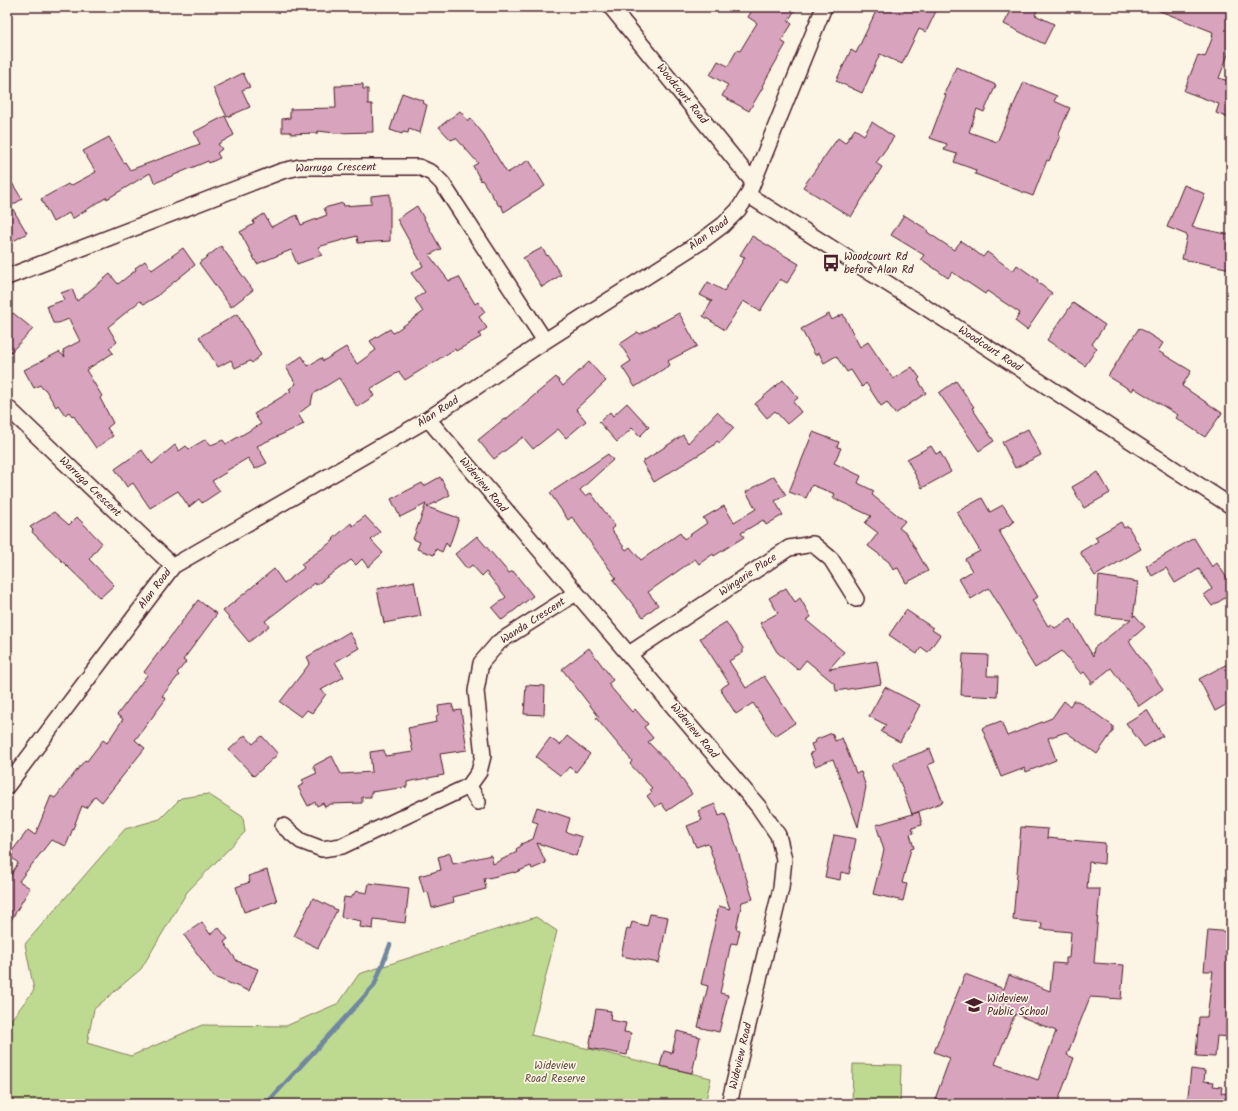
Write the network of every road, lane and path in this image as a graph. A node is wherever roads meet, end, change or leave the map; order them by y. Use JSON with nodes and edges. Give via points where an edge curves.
{"nodes":[{"id":1,"x":611,"y":7,"type":"edge"},
{"id":2,"x":824,"y":7,"type":"edge"},
{"id":3,"x":750,"y":188,"type":"junction"},
{"id":4,"x":7,"y":277,"type":"edge"},
{"id":5,"x":545,"y":341,"type":"junction"},
{"id":6,"x":7,"y":407,"type":"edge"},
{"id":7,"x":428,"y":419,"type":"junction"},
{"id":8,"x":1231,"y":506,"type":"edge"},
{"id":9,"x":173,"y":566,"type":"junction"},
{"id":10,"x":576,"y":593,"type":"junction"},
{"id":11,"x":856,"y":599,"type":"dead end"},
{"id":12,"x":629,"y":654,"type":"junction"},
{"id":13,"x":7,"y":786,"type":"edge"},
{"id":14,"x":469,"y":786,"type":"junction"},
{"id":15,"x":478,"y":802,"type":"dead end"},
{"id":16,"x":283,"y":826,"type":"dead end"},
{"id":17,"x":729,"y":1104,"type":"edge"}],
"edges":[{"from":1,"to":3,"type":"street","name":"Woodcourt Road"},
{"from":2,"to":3,"type":"street","name":"Alan Road"},
{"from":3,"to":5,"type":"street","name":"Alan Road","via":[[738,210],[724,225]]},
{"from":3,"to":8,"type":"street","name":"Woodcourt Road","via":[[952,325]]},
{"from":4,"to":5,"type":"street","name":"Warruga Crescent","via":[[282,171],[300,167],[419,167],[432,173],[442,183]]},
{"from":5,"to":7,"type":"street","name":"Alan Road"},
{"from":6,"to":9,"type":"street","name":"Warruga Crescent"},
{"from":7,"to":9,"type":"street","name":"Alan Road"},
{"from":7,"to":10,"type":"street","name":"Wideview Road"},
{"from":9,"to":13,"type":"street","name":"Alan Road"},
{"from":10,"to":12,"type":"street","name":"Wideview Road"},
{"from":10,"to":14,"type":"street","name":"Wanda Crescent","via":[[499,642],[482,663],[476,692],[483,756],[480,772]]},
{"from":11,"to":12,"type":"street","name":"Wingarie Place","via":[[831,559],[813,544],[789,548]]},
{"from":12,"to":17,"type":"street","name":"Wideview Road","via":[[758,806],[778,835],[784,859],[780,888]]},
{"from":14,"to":15,"type":"street"},
{"from":14,"to":16,"type":"street","name":"Wanda Crescent","via":[[342,846],[322,849],[301,841]]}]}
